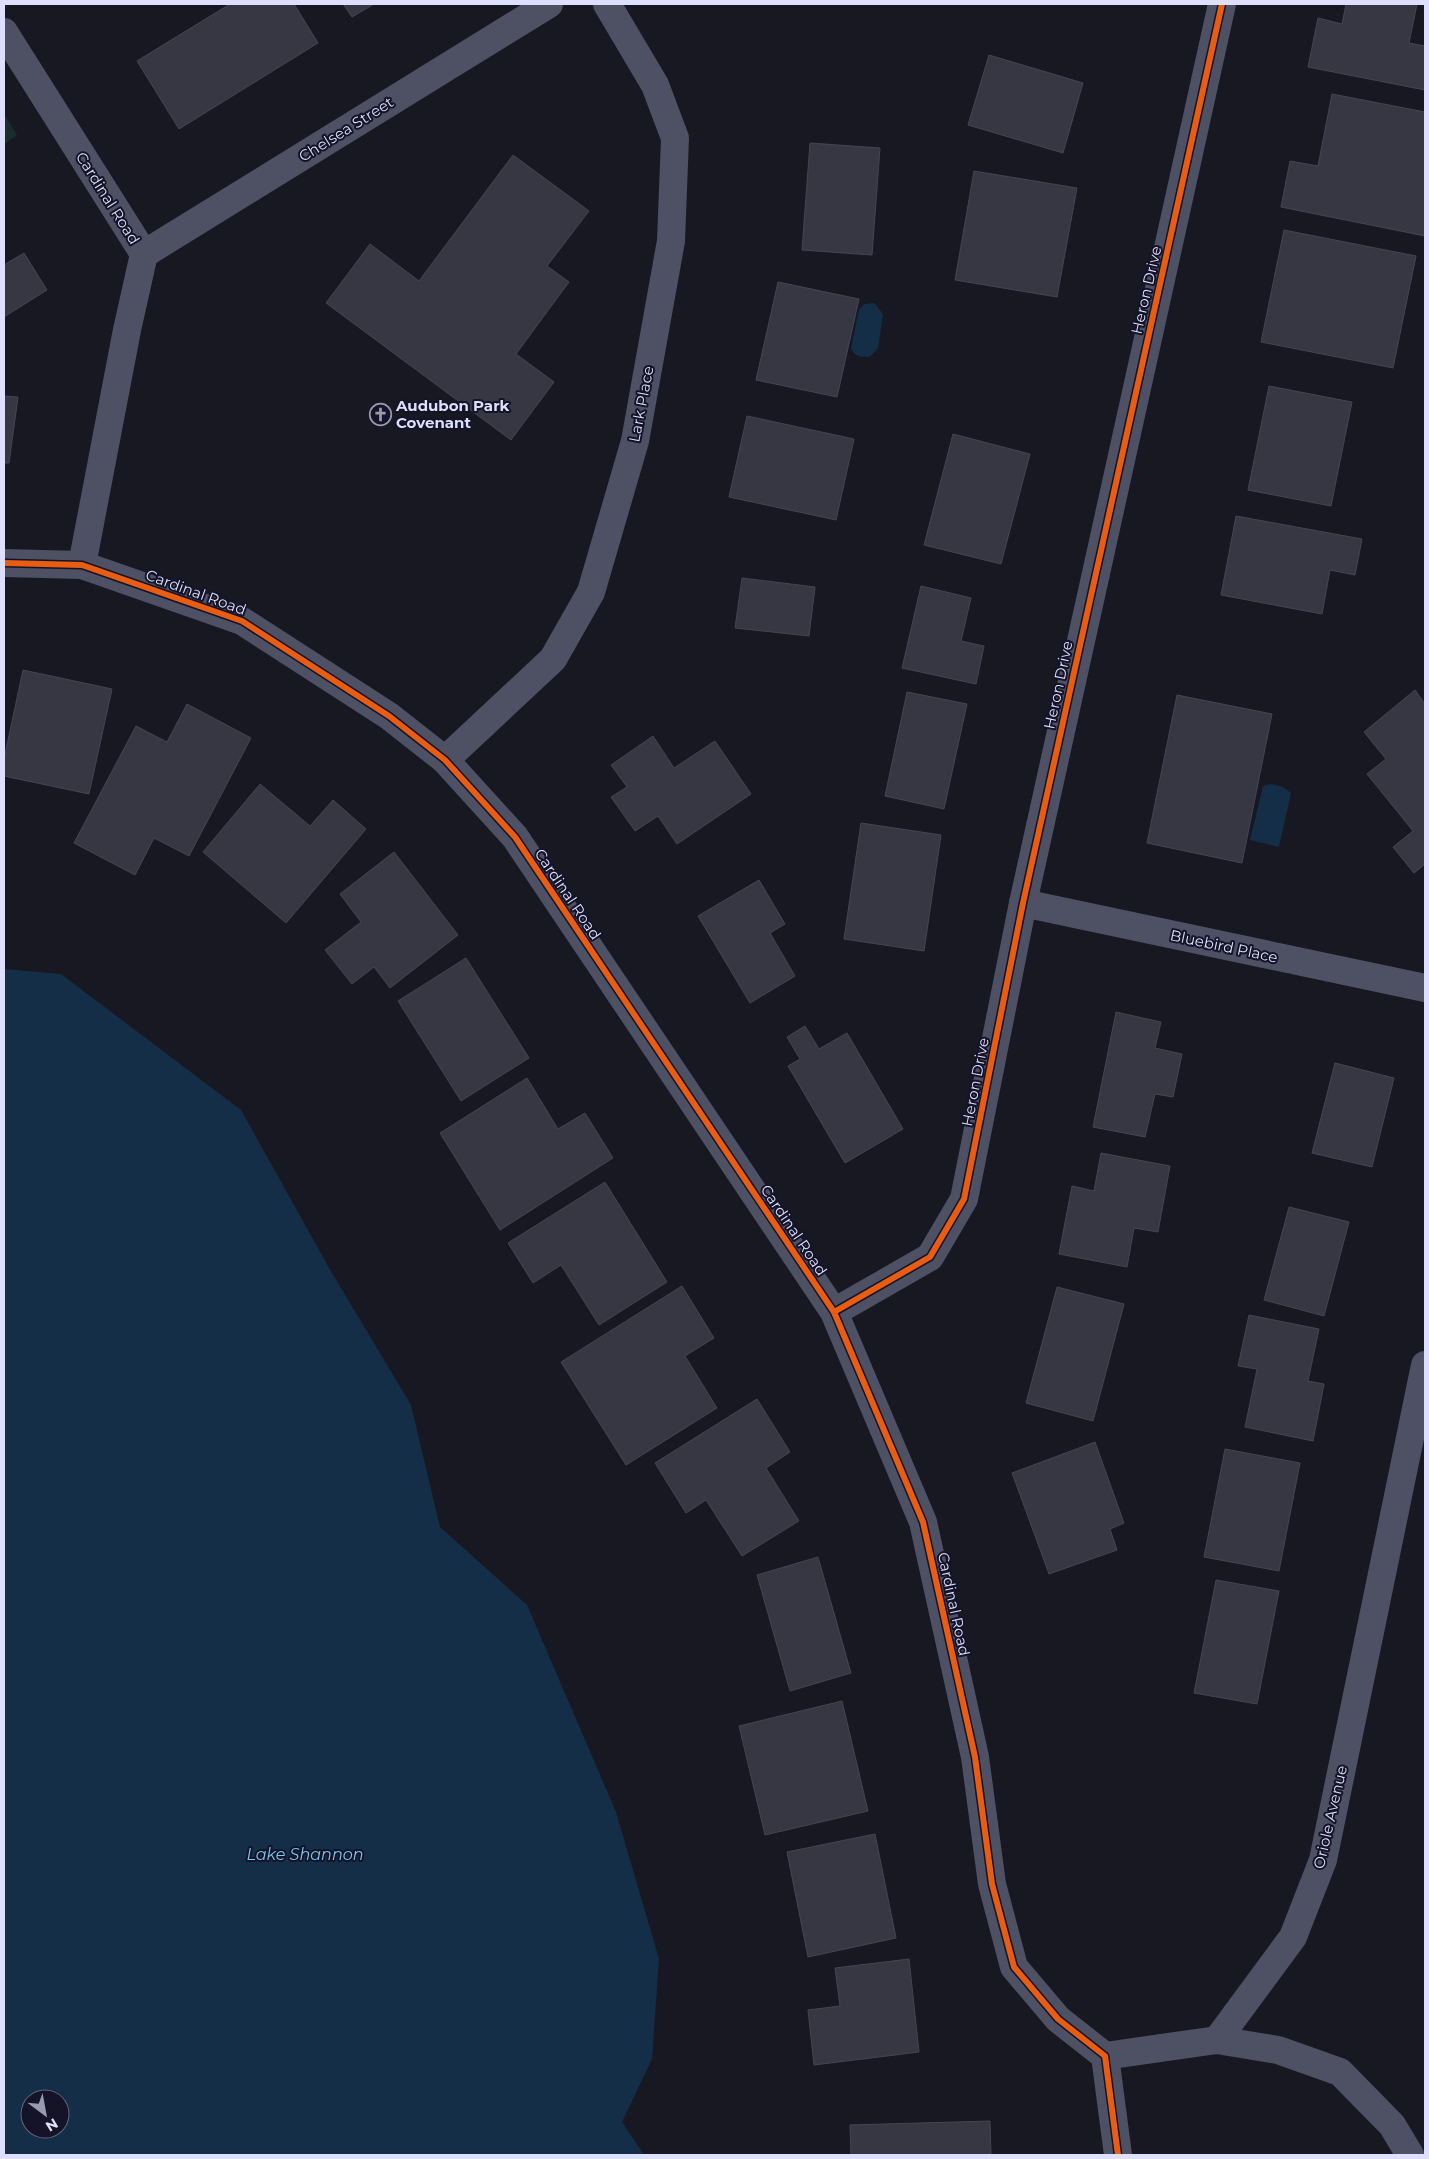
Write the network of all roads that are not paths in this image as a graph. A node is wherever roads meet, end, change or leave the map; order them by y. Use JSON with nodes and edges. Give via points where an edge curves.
{"nodes":[{"id":1,"x":549,"y":4,"type":"edge"},
{"id":2,"x":607,"y":4,"type":"edge"},
{"id":3,"x":1222,"y":4,"type":"edge"},
{"id":4,"x":4,"y":32,"type":"edge"},
{"id":5,"x":144,"y":254,"type":"junction"},
{"id":6,"x":4,"y":564,"type":"edge"},
{"id":7,"x":82,"y":564,"type":"junction"},
{"id":8,"x":445,"y":760,"type":"junction"},
{"id":9,"x":1023,"y":903,"type":"junction"},
{"id":10,"x":1425,"y":988,"type":"edge"},
{"id":11,"x":834,"y":1312,"type":"junction"},
{"id":12,"x":1425,"y":1365,"type":"edge"},
{"id":13,"x":1217,"y":2040,"type":"junction"},
{"id":14,"x":1105,"y":2056,"type":"junction"},
{"id":15,"x":1118,"y":2155,"type":"edge"},
{"id":16,"x":1410,"y":2155,"type":"edge"}],
"edges":[{"from":1,"to":5,"type":"street","name":"Chelsea Street"},
{"from":2,"to":8,"type":"street","name":"Lark Place","via":[[655,85],[675,138],[671,241],[635,441],[591,592],[553,659]]},
{"from":3,"to":9,"type":"street","name":"Heron Drive"},
{"from":4,"to":5,"type":"street","name":"Cardinal Road"},
{"from":5,"to":7,"type":"street","name":"Cardinal Road"},
{"from":6,"to":7,"type":"street"},
{"from":7,"to":8,"type":"street","name":"Cardinal Road","via":[[242,621],[389,716]]},
{"from":8,"to":11,"type":"street","name":"Cardinal Road","via":[[515,837]]},
{"from":9,"to":10,"type":"street","name":"Bluebird Place"},
{"from":9,"to":11,"type":"street","name":"Heron Drive","via":[[964,1199],[930,1257]]},
{"from":11,"to":14,"type":"street","name":"Cardinal Road","via":[[923,1522],[975,1757],[992,1884],[1014,1968],[1058,2019]]},
{"from":12,"to":13,"type":"street","name":"Oriole Avenue","via":[[1323,1860],[1293,1937]]},
{"from":13,"to":14,"type":"street"},
{"from":13,"to":16,"type":"street","via":[[1278,2050],[1340,2072],[1392,2124]]},
{"from":14,"to":15,"type":"street"}]}
